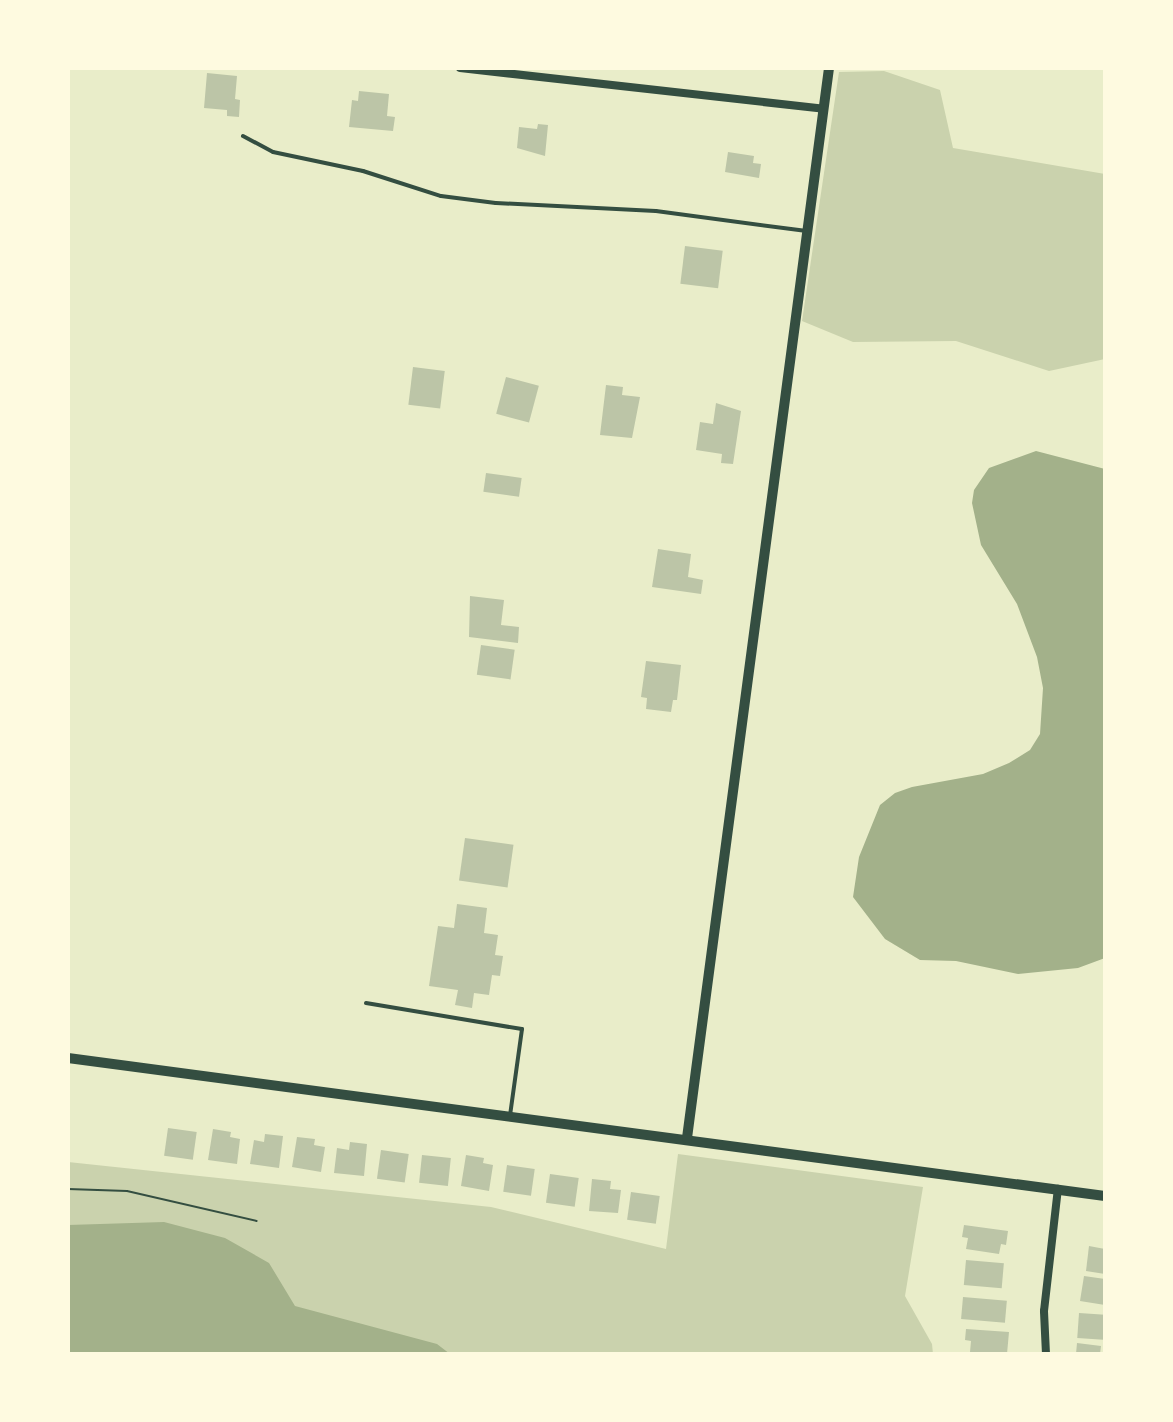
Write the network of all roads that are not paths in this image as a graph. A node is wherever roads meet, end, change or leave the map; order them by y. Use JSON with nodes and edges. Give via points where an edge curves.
{"nodes":[{"id":1,"x":460,"y":68,"type":"edge"},
{"id":2,"x":829,"y":68,"type":"edge"},
{"id":3,"x":824,"y":109,"type":"junction"},
{"id":4,"x":243,"y":136,"type":"dead end"},
{"id":5,"x":808,"y":231,"type":"junction"},
{"id":6,"x":366,"y":1003,"type":"dead end"},
{"id":7,"x":68,"y":1058,"type":"edge"},
{"id":8,"x":510,"y":1115,"type":"junction"},
{"id":9,"x":687,"y":1138,"type":"junction"},
{"id":10,"x":1058,"y":1189,"type":"junction"},
{"id":11,"x":1105,"y":1196,"type":"edge"},
{"id":12,"x":1046,"y":1354,"type":"edge"}],
"edges":[{"from":1,"to":3,"type":"street"},
{"from":2,"to":3,"type":"street"},
{"from":3,"to":5,"type":"street"},
{"from":4,"to":5,"type":"lane","via":[[273,152],[363,171],[441,196],[656,211]]},
{"from":5,"to":9,"type":"street"},
{"from":6,"to":8,"type":"lane","via":[[522,1029]]},
{"from":7,"to":8,"type":"street"},
{"from":8,"to":9,"type":"street"},
{"from":9,"to":10,"type":"street"},
{"from":10,"to":11,"type":"street"},
{"from":10,"to":12,"type":"street","via":[[1044,1311]]}]}
